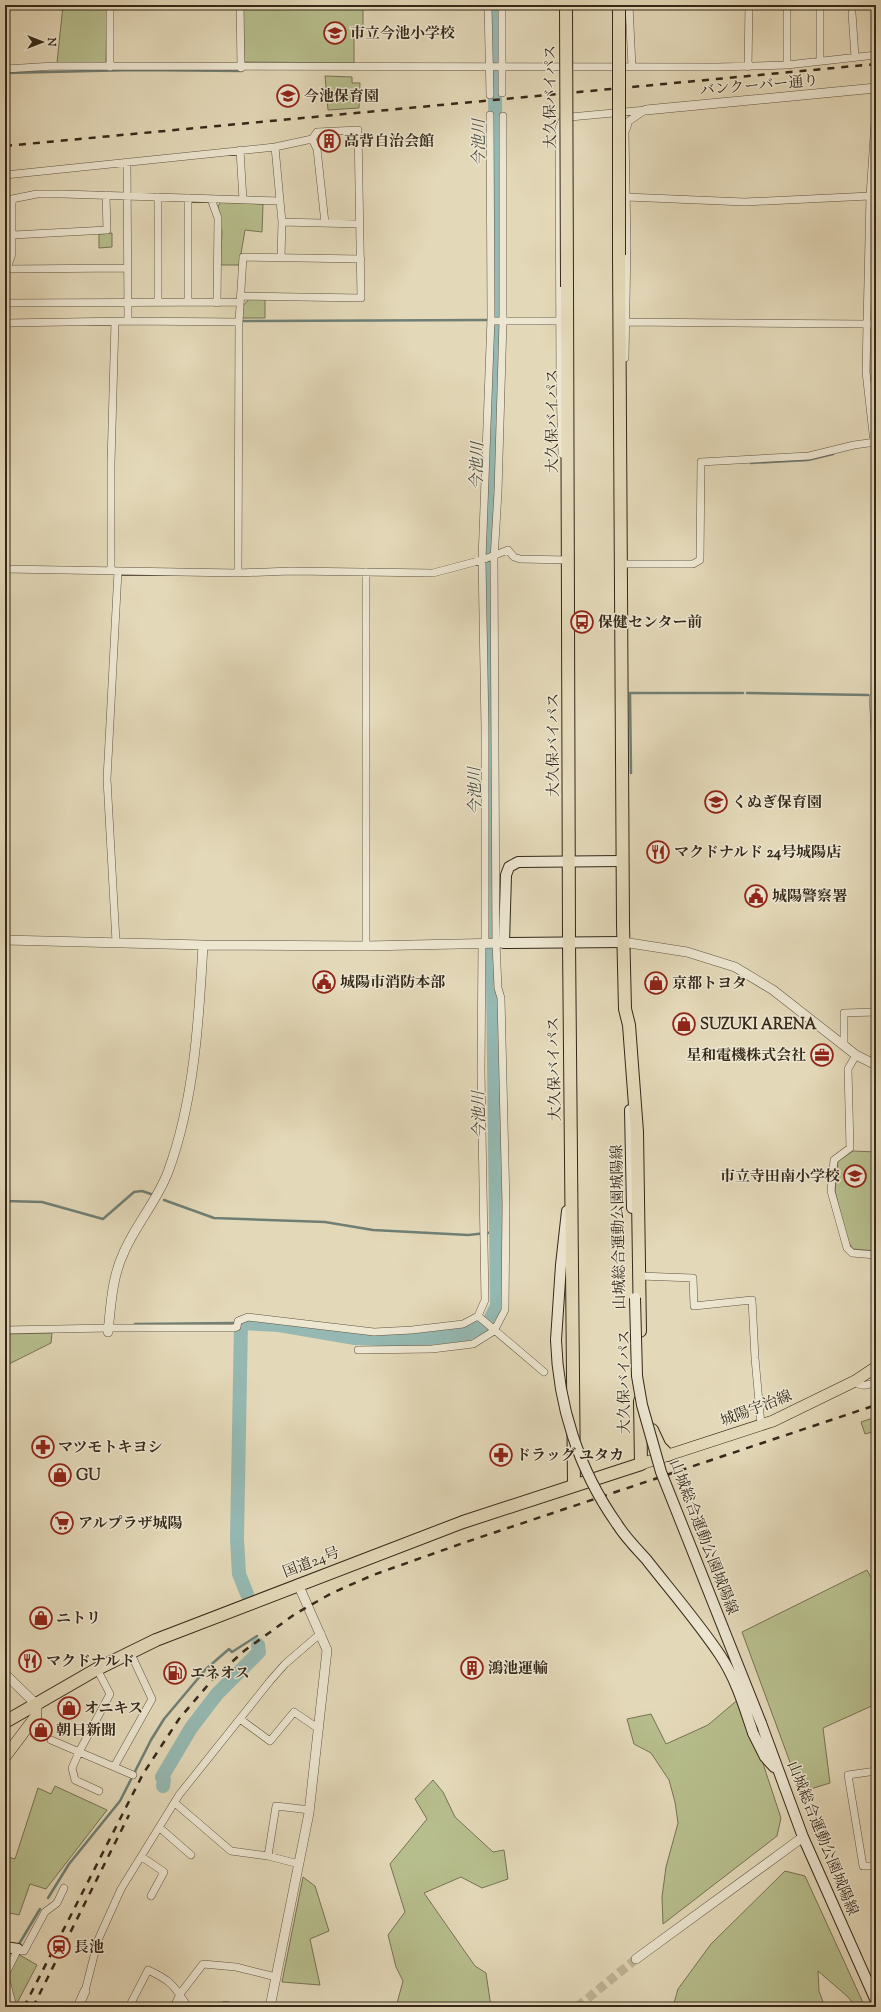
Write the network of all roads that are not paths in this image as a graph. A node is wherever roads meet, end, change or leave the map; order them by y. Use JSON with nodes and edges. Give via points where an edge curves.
{"nodes":[{"id":1,"x":110,"y":5,"type":"edge"},
{"id":2,"x":240,"y":5,"type":"edge"},
{"id":3,"x":488,"y":5,"type":"edge"},
{"id":4,"x":502,"y":5,"type":"edge"},
{"id":5,"x":566,"y":5,"type":"edge"},
{"id":6,"x":619,"y":5,"type":"edge"},
{"id":7,"x":629,"y":5,"type":"edge"},
{"id":8,"x":749,"y":5,"type":"edge"},
{"id":9,"x":820,"y":8,"type":"dead end"},
{"id":10,"x":787,"y":12,"type":"dead end"},
{"id":11,"x":852,"y":13,"type":"dead end"},
{"id":12,"x":855,"y":57,"type":"junction"},
{"id":13,"x":876,"y":57,"type":"edge"},
{"id":14,"x":820,"y":61,"type":"junction"},
{"id":15,"x":787,"y":65,"type":"junction"},
{"id":16,"x":110,"y":67,"type":"junction"},
{"id":17,"x":501,"y":67,"type":"junction"},
{"id":18,"x":632,"y":67,"type":"junction"},
{"id":19,"x":748,"y":67,"type":"junction"},
{"id":20,"x":241,"y":68,"type":"junction"},
{"id":21,"x":489,"y":68,"type":"junction"},
{"id":22,"x":5,"y":69,"type":"edge"},
{"id":23,"x":876,"y":88,"type":"edge"},
{"id":24,"x":502,"y":93,"type":"dead end"},
{"id":25,"x":490,"y":95,"type":"dead end"},
{"id":26,"x":876,"y":107,"type":"edge"},
{"id":27,"x":646,"y":110,"type":"junction"},
{"id":28,"x":490,"y":114,"type":"dead end"},
{"id":29,"x":502,"y":116,"type":"dead end"},
{"id":30,"x":312,"y":139,"type":"junction"},
{"id":31,"x":275,"y":147,"type":"junction"},
{"id":32,"x":240,"y":150,"type":"junction"},
{"id":33,"x":127,"y":163,"type":"junction"},
{"id":34,"x":5,"y":175,"type":"edge"},
{"id":35,"x":106,"y":194,"type":"junction"},
{"id":36,"x":128,"y":195,"type":"junction"},
{"id":37,"x":870,"y":196,"type":"junction"},
{"id":38,"x":158,"y":197,"type":"junction"},
{"id":39,"x":188,"y":198,"type":"junction"},
{"id":40,"x":626,"y":198,"type":"junction"},
{"id":41,"x":211,"y":199,"type":"junction"},
{"id":42,"x":243,"y":200,"type":"junction"},
{"id":43,"x":280,"y":201,"type":"junction"},
{"id":44,"x":282,"y":222,"type":"junction"},
{"id":45,"x":325,"y":223,"type":"junction"},
{"id":46,"x":360,"y":224,"type":"junction"},
{"id":47,"x":13,"y":235,"type":"junction"},
{"id":48,"x":281,"y":258,"type":"junction"},
{"id":49,"x":361,"y":259,"type":"junction"},
{"id":50,"x":127,"y":268,"type":"junction"},
{"id":51,"x":6,"y":272,"type":"edge"},
{"id":52,"x":240,"y":299,"type":"junction"},
{"id":53,"x":128,"y":302,"type":"junction"},
{"id":54,"x":158,"y":302,"type":"junction"},
{"id":55,"x":188,"y":302,"type":"junction"},
{"id":56,"x":5,"y":303,"type":"edge"},
{"id":57,"x":217,"y":303,"type":"junction"},
{"id":58,"x":491,"y":320,"type":"junction"},
{"id":59,"x":128,"y":321,"type":"junction"},
{"id":60,"x":502,"y":321,"type":"junction"},
{"id":61,"x":560,"y":321,"type":"junction"},
{"id":62,"x":115,"y":322,"type":"junction"},
{"id":63,"x":239,"y":322,"type":"junction"},
{"id":64,"x":626,"y":322,"type":"junction"},
{"id":65,"x":5,"y":323,"type":"edge"},
{"id":66,"x":867,"y":324,"type":"junction"},
{"id":67,"x":876,"y":324,"type":"edge"},
{"id":68,"x":620,"y":428,"type":"junction"},
{"id":69,"x":875,"y":442,"type":"edge"},
{"id":70,"x":494,"y":555,"type":"junction"},
{"id":71,"x":484,"y":559,"type":"junction"},
{"id":72,"x":568,"y":560,"type":"junction"},
{"id":73,"x":620,"y":560,"type":"junction"},
{"id":74,"x":5,"y":569,"type":"edge"},
{"id":75,"x":111,"y":570,"type":"junction"},
{"id":76,"x":118,"y":571,"type":"junction"},
{"id":77,"x":366,"y":572,"type":"junction"},
{"id":78,"x":238,"y":573,"type":"junction"},
{"id":79,"x":876,"y":698,"type":"edge"},
{"id":80,"x":876,"y":753,"type":"edge"},
{"id":81,"x":569,"y":861,"type":"junction"},
{"id":82,"x":622,"y":861,"type":"junction"},
{"id":83,"x":5,"y":940,"type":"edge"},
{"id":84,"x":116,"y":942,"type":"junction"},
{"id":85,"x":569,"y":942,"type":"junction"},
{"id":86,"x":623,"y":942,"type":"junction"},
{"id":87,"x":484,"y":943,"type":"junction"},
{"id":88,"x":500,"y":943,"type":"junction"},
{"id":89,"x":204,"y":945,"type":"junction"},
{"id":90,"x":366,"y":946,"type":"junction"},
{"id":91,"x":876,"y":1012,"type":"edge"},
{"id":92,"x":844,"y":1045,"type":"junction"},
{"id":93,"x":856,"y":1055,"type":"junction"},
{"id":94,"x":630,"y":1056,"type":"junction"},
{"id":95,"x":876,"y":1065,"type":"edge"},
{"id":96,"x":572,"y":1174,"type":"junction"},
{"id":97,"x":876,"y":1255,"type":"edge"},
{"id":98,"x":640,"y":1276,"type":"junction"},
{"id":99,"x":478,"y":1316,"type":"junction"},
{"id":100,"x":494,"y":1329,"type":"junction"},
{"id":101,"x":5,"y":1330,"type":"edge"},
{"id":102,"x":108,"y":1330,"type":"junction"},
{"id":103,"x":358,"y":1350,"type":"dead end"},
{"id":104,"x":876,"y":1367,"type":"edge"},
{"id":105,"x":544,"y":1372,"type":"dead end"},
{"id":106,"x":641,"y":1376,"type":"junction"},
{"id":107,"x":855,"y":1381,"type":"junction"},
{"id":108,"x":876,"y":1382,"type":"edge"},
{"id":109,"x":761,"y":1425,"type":"junction"},
{"id":110,"x":668,"y":1455,"type":"junction"},
{"id":111,"x":641,"y":1464,"type":"junction"},
{"id":112,"x":574,"y":1485,"type":"junction"},
{"id":113,"x":298,"y":1584,"type":"junction"},
{"id":114,"x":321,"y":1633,"type":"junction"},
{"id":115,"x":130,"y":1652,"type":"junction"},
{"id":116,"x":97,"y":1669,"type":"junction"},
{"id":117,"x":5,"y":1674,"type":"edge"},
{"id":118,"x":36,"y":1704,"type":"junction"},
{"id":119,"x":240,"y":1719,"type":"junction"},
{"id":120,"x":5,"y":1722,"type":"edge"},
{"id":121,"x":319,"y":1728,"type":"junction"},
{"id":122,"x":51,"y":1740,"type":"dead end"},
{"id":123,"x":79,"y":1752,"type":"junction"},
{"id":124,"x":5,"y":1757,"type":"edge"},
{"id":125,"x":114,"y":1767,"type":"junction"},
{"id":126,"x":876,"y":1771,"type":"edge"},
{"id":127,"x":779,"y":1773,"type":"junction"},
{"id":128,"x":133,"y":1775,"type":"dead end"},
{"id":129,"x":99,"y":1791,"type":"dead end"},
{"id":130,"x":175,"y":1803,"type":"junction"},
{"id":131,"x":310,"y":1810,"type":"junction"},
{"id":132,"x":160,"y":1828,"type":"junction"},
{"id":133,"x":803,"y":1837,"type":"junction"},
{"id":134,"x":191,"y":1854,"type":"dead end"},
{"id":135,"x":268,"y":1856,"type":"junction"},
{"id":136,"x":142,"y":1857,"type":"junction"},
{"id":137,"x":299,"y":1864,"type":"junction"},
{"id":138,"x":876,"y":1866,"type":"edge"},
{"id":139,"x":64,"y":1888,"type":"dead end"},
{"id":140,"x":151,"y":1896,"type":"dead end"},
{"id":141,"x":5,"y":1947,"type":"edge"},
{"id":142,"x":18,"y":1949,"type":"junction"},
{"id":143,"x":636,"y":1959,"type":"tunnel mouth"},
{"id":144,"x":5,"y":1975,"type":"edge"},
{"id":145,"x":276,"y":1977,"type":"junction"},
{"id":146,"x":85,"y":1992,"type":"joint"},
{"id":147,"x":180,"y":1994,"type":"junction"},
{"id":148,"x":876,"y":2001,"type":"edge"},
{"id":149,"x":13,"y":2007,"type":"edge"},
{"id":150,"x":78,"y":2007,"type":"edge"},
{"id":151,"x":129,"y":2007,"type":"edge"},
{"id":152,"x":174,"y":2007,"type":"edge"},
{"id":153,"x":188,"y":2007,"type":"edge"},
{"id":154,"x":223,"y":2007,"type":"edge"},
{"id":155,"x":234,"y":2007,"type":"edge"},
{"id":156,"x":270,"y":2007,"type":"edge"}],
"edges":[{"from":1,"to":16,"type":"street"},
{"from":2,"to":20,"type":"street"},
{"from":3,"to":21,"type":"street"},
{"from":4,"to":17,"type":"street"},
{"from":5,"to":72,"type":"highway","name":"大久保バイパス","bridge":true},
{"from":6,"to":68,"type":"highway","name":"大久保バイパス","bridge":true},
{"from":7,"to":18,"type":"street"},
{"from":8,"to":19,"type":"street"},
{"from":9,"to":14,"type":"street"},
{"from":10,"to":15,"type":"street"},
{"from":11,"to":12,"type":"street"},
{"from":12,"to":13,"type":"street"},
{"from":12,"to":14,"type":"street"},
{"from":14,"to":15,"type":"street"},
{"from":15,"to":19,"type":"street"},
{"from":16,"to":20,"type":"street"},
{"from":16,"to":22,"type":"street","via":[[54,66]]},
{"from":17,"to":18,"type":"street"},
{"from":17,"to":21,"type":"street"},
{"from":17,"to":24,"type":"street"},
{"from":18,"to":19,"type":"street"},
{"from":20,"to":21,"type":"street"},
{"from":21,"to":25,"type":"street"},
{"from":23,"to":27,"type":"street","name":"バンクーバー通り"},
{"from":26,"to":37,"type":"street"},
{"from":27,"to":40,"type":"street","via":[[629,120],[625,132]]},
{"from":27,"to":61,"type":"street","via":[[570,117],[565,118],[560,124]]},
{"from":28,"to":58,"type":"street"},
{"from":29,"to":60,"type":"street"},
{"from":30,"to":31,"type":"street"},
{"from":30,"to":45,"type":"street","via":[[317,148]]},
{"from":30,"to":46,"type":"street","via":[[317,132],[358,130]]},
{"from":31,"to":32,"type":"street"},
{"from":31,"to":43,"type":"street"},
{"from":32,"to":33,"type":"street"},
{"from":32,"to":42,"type":"street"},
{"from":33,"to":34,"type":"street"},
{"from":33,"to":36,"type":"street"},
{"from":35,"to":36,"type":"street"},
{"from":35,"to":47,"type":"street","via":[[107,230]]},
{"from":35,"to":47,"type":"street","via":[[37,194],[12,199]]},
{"from":36,"to":38,"type":"street"},
{"from":36,"to":50,"type":"street"},
{"from":37,"to":40,"type":"street","via":[[745,202]]},
{"from":37,"to":66,"type":"street"},
{"from":38,"to":39,"type":"street"},
{"from":38,"to":54,"type":"street"},
{"from":39,"to":41,"type":"street"},
{"from":39,"to":55,"type":"street"},
{"from":40,"to":64,"type":"street"},
{"from":41,"to":42,"type":"street"},
{"from":41,"to":57,"type":"street","via":[[218,218]]},
{"from":42,"to":43,"type":"street"},
{"from":43,"to":44,"type":"street"},
{"from":44,"to":45,"type":"street"},
{"from":44,"to":48,"type":"street"},
{"from":45,"to":46,"type":"street"},
{"from":46,"to":49,"type":"street"},
{"from":47,"to":51,"type":"street","via":[[12,254]]},
{"from":48,"to":49,"type":"street"},
{"from":48,"to":52,"type":"street","via":[[243,257]]},
{"from":49,"to":52,"type":"street","via":[[361,298]]},
{"from":50,"to":51,"type":"street"},
{"from":50,"to":53,"type":"street"},
{"from":52,"to":57,"type":"street"},
{"from":52,"to":63,"type":"street"},
{"from":53,"to":54,"type":"street"},
{"from":53,"to":56,"type":"street"},
{"from":53,"to":59,"type":"street"},
{"from":54,"to":55,"type":"street"},
{"from":55,"to":57,"type":"street"},
{"from":58,"to":60,"type":"street"},
{"from":58,"to":71,"type":"street"},
{"from":59,"to":62,"type":"street"},
{"from":59,"to":63,"type":"street"},
{"from":60,"to":61,"type":"street"},
{"from":60,"to":70,"type":"street"},
{"from":61,"to":72,"type":"street","via":[[560,420]]},
{"from":62,"to":65,"type":"street"},
{"from":62,"to":75,"type":"street"},
{"from":63,"to":78,"type":"street"},
{"from":64,"to":66,"type":"street"},
{"from":64,"to":68,"type":"street","via":[[624,410]]},
{"from":66,"to":67,"type":"street"},
{"from":66,"to":69,"type":"street","via":[[866,372]]},
{"from":68,"to":73,"type":"highway","name":"大久保バイパス"},
{"from":69,"to":73,"type":"street","via":[[809,456],[702,462],[700,560],[693,564],[626,564]]},
{"from":70,"to":71,"type":"street"},
{"from":70,"to":72,"type":"street","via":[[508,550],[520,559]]},
{"from":70,"to":88,"type":"street"},
{"from":71,"to":77,"type":"street","via":[[434,573]]},
{"from":71,"to":87,"type":"street"},
{"from":72,"to":81,"type":"highway","name":"大久保バイパス"},
{"from":73,"to":82,"type":"highway","name":"大久保バイパス"},
{"from":74,"to":75,"type":"street"},
{"from":75,"to":76,"type":"street"},
{"from":76,"to":78,"type":"street"},
{"from":76,"to":84,"type":"street","via":[[107,779]]},
{"from":77,"to":78,"type":"street"},
{"from":77,"to":90,"type":"street"},
{"from":79,"to":80,"type":"street","via":[[873,697]]},
{"from":81,"to":82,"type":"main road"},
{"from":81,"to":85,"type":"highway","name":"大久保バイパス"},
{"from":81,"to":88,"type":"main road","via":[[518,862],[509,867]]},
{"from":82,"to":86,"type":"highway","name":"大久保バイパス"},
{"from":83,"to":84,"type":"street"},
{"from":84,"to":89,"type":"street"},
{"from":85,"to":86,"type":"main road"},
{"from":85,"to":88,"type":"main road"},
{"from":85,"to":96,"type":"highway","name":"大久保バイパス"},
{"from":86,"to":92,"type":"street","via":[[687,952],[735,966],[773,990]]},
{"from":86,"to":94,"type":"highway","name":"大久保バイパス","via":[[625,1009],[629,1025]]},
{"from":87,"to":88,"type":"street"},
{"from":87,"to":90,"type":"street"},
{"from":87,"to":99,"type":"street","via":[[481,1072],[485,1300]]},
{"from":88,"to":100,"type":"street","via":[[498,988],[501,998],[506,1296],[505,1310]]},
{"from":89,"to":90,"type":"street"},
{"from":89,"to":102,"type":"street","via":[[185,1113],[168,1172],[124,1251],[117,1269]]},
{"from":91,"to":92,"type":"street","via":[[844,1012]]},
{"from":92,"to":93,"type":"street"},
{"from":93,"to":95,"type":"street"},
{"from":93,"to":97,"type":"street","via":[[848,1069],[850,1148],[834,1160],[831,1191],[846,1248],[852,1253]]},
{"from":94,"to":98,"type":"highway","name":"大久保バイパス","via":[[636,1132]]},
{"from":94,"to":127,"type":"main road","name":"山城総合運動公園城陽線","bridge":true,"via":[[637,1376],[642,1405],[661,1472]]},
{"from":96,"to":112,"type":"highway","name":"大久保バイパス"},
{"from":96,"to":127,"type":"main road","bridge":true,"via":[[561,1265],[556,1340],[561,1397],[580,1455],[617,1525],[720,1655],[737,1687],[765,1757]]},
{"from":98,"to":106,"type":"highway","name":"大久保バイパス"},
{"from":98,"to":109,"type":"street","via":[[693,1278],[694,1306],[752,1300]]},
{"from":99,"to":100,"type":"street"},
{"from":99,"to":102,"type":"street","via":[[463,1324],[374,1332],[248,1317],[233,1328]]},
{"from":100,"to":103,"type":"street","via":[[480,1341],[462,1346]]},
{"from":100,"to":105,"type":"street"},
{"from":101,"to":102,"type":"street"},
{"from":104,"to":107,"type":"main road","name":"城陽宇治線"},
{"from":106,"to":110,"type":"highway","via":[[653,1434]]},
{"from":106,"to":111,"type":"highway","name":"大久保バイパス"},
{"from":107,"to":108,"type":"street","via":[[864,1386]]},
{"from":107,"to":109,"type":"main road","name":"城陽宇治線"},
{"from":109,"to":110,"type":"main road","name":"城陽宇治線"},
{"from":110,"to":111,"type":"main road","name":"城陽宇治線"},
{"from":111,"to":112,"type":"highway","name":"国道24号"},
{"from":112,"to":113,"type":"highway","name":"国道24号","via":[[463,1522]]},
{"from":113,"to":114,"type":"street"},
{"from":113,"to":115,"type":"highway","name":"国道24号"},
{"from":114,"to":119,"type":"street","via":[[285,1664]]},
{"from":114,"to":121,"type":"street","via":[[327,1650]]},
{"from":115,"to":116,"type":"highway","name":"国道24号"},
{"from":115,"to":125,"type":"street","via":[[152,1699]]},
{"from":116,"to":118,"type":"highway","name":"国道24号"},
{"from":116,"to":123,"type":"street","via":[[110,1694]]},
{"from":117,"to":118,"type":"street"},
{"from":118,"to":120,"type":"highway","name":"国道24号"},
{"from":118,"to":124,"type":"main road","via":[[36,1716]]},
{"from":119,"to":121,"type":"street","via":[[270,1741],[294,1712]]},
{"from":119,"to":130,"type":"street"},
{"from":121,"to":131,"type":"street"},
{"from":122,"to":123,"type":"street"},
{"from":123,"to":125,"type":"street"},
{"from":123,"to":129,"type":"street","via":[[72,1768],[75,1780]]},
{"from":125,"to":128,"type":"street"},
{"from":126,"to":138,"type":"street","via":[[848,1775],[864,1866]]},
{"from":127,"to":133,"type":"main road","name":"山城総合運動公園城陽線"},
{"from":130,"to":132,"type":"street"},
{"from":130,"to":135,"type":"street","via":[[231,1852]]},
{"from":131,"to":135,"type":"street","via":[[276,1806]]},
{"from":131,"to":137,"type":"street"},
{"from":132,"to":134,"type":"street"},
{"from":132,"to":136,"type":"street"},
{"from":133,"to":143,"type":"street"},
{"from":133,"to":148,"type":"main road","name":"山城総合運動公園城陽線"},
{"from":135,"to":137,"type":"street"},
{"from":136,"to":140,"type":"street","via":[[164,1872]]},
{"from":136,"to":146,"type":"street","via":[[121,1889],[98,1940]]},
{"from":137,"to":145,"type":"street"},
{"from":139,"to":142,"type":"street","via":[[57,1903],[45,1912],[24,1951]]},
{"from":141,"to":142,"type":"main road"},
{"from":142,"to":144,"type":"street"},
{"from":144,"to":149,"type":"street"},
{"from":145,"to":147,"type":"street","via":[[236,1967],[203,1964]]},
{"from":145,"to":156,"type":"street"},
{"from":146,"to":150,"type":"street"},
{"from":147,"to":151,"type":"street","via":[[166,1979],[148,1970]]},
{"from":147,"to":152,"type":"street"},
{"from":147,"to":153,"type":"street"},
{"from":154,"to":155,"type":"street"}]}
